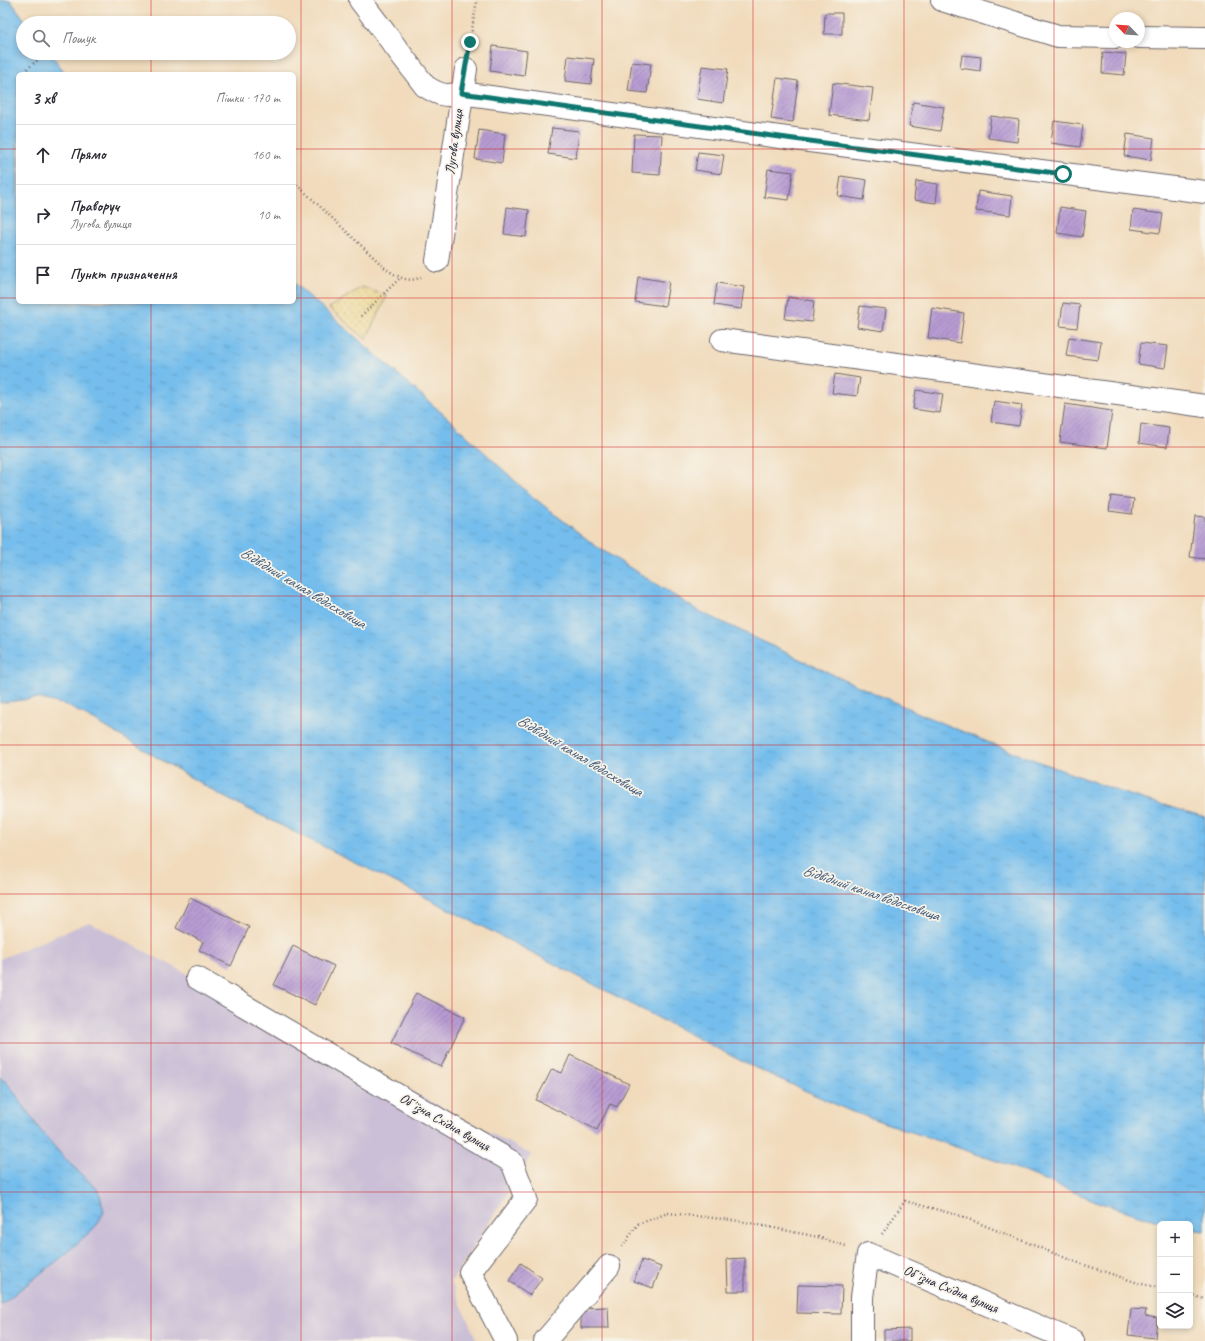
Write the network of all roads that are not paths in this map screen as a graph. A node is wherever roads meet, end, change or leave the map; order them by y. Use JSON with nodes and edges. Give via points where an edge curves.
{"nodes":[{"id":1,"x":360,"y":0,"type":"edge"},
{"id":2,"x":942,"y":0,"type":"edge"},
{"id":3,"x":1109,"y":37,"type":"edge"},
{"id":4,"x":1145,"y":37,"type":"edge"},
{"id":5,"x":1205,"y":38,"type":"edge"},
{"id":6,"x":466,"y":69,"type":"road end"},
{"id":7,"x":461,"y":93,"type":"junction"},
{"id":8,"x":1205,"y":192,"type":"edge"},
{"id":9,"x":437,"y":262,"type":"road end"},
{"id":10,"x":722,"y":340,"type":"dead end"},
{"id":11,"x":1205,"y":406,"type":"edge"},
{"id":12,"x":197,"y":978,"type":"dead end"},
{"id":13,"x":609,"y":1266,"type":"road end"},
{"id":14,"x":506,"y":1341,"type":"edge"},
{"id":15,"x":545,"y":1341,"type":"edge"},
{"id":16,"x":862,"y":1341,"type":"edge"},
{"id":17,"x":1073,"y":1341,"type":"edge"}],
"edges":[{"from":1,"to":7,"type":"street","via":[[425,86],[437,93],[450,96]]},
{"from":2,"to":3,"type":"street","via":[[1058,36]]},
{"from":4,"to":5,"type":"street"},
{"from":6,"to":7,"type":"street","name":"Лугова вулиця"},
{"from":7,"to":8,"type":"street"},
{"from":7,"to":9,"type":"street","name":"Лугова вулиця"},
{"from":10,"to":11,"type":"street"},
{"from":12,"to":14,"type":"street","name":"Обʼїзна Східна вулиця","via":[[512,1162],[526,1199],[470,1272]]},
{"from":13,"to":15,"type":"street"},
{"from":16,"to":17,"type":"street","name":"Обʼїзна Східна вулиця","via":[[862,1297],[868,1254]]}]}
